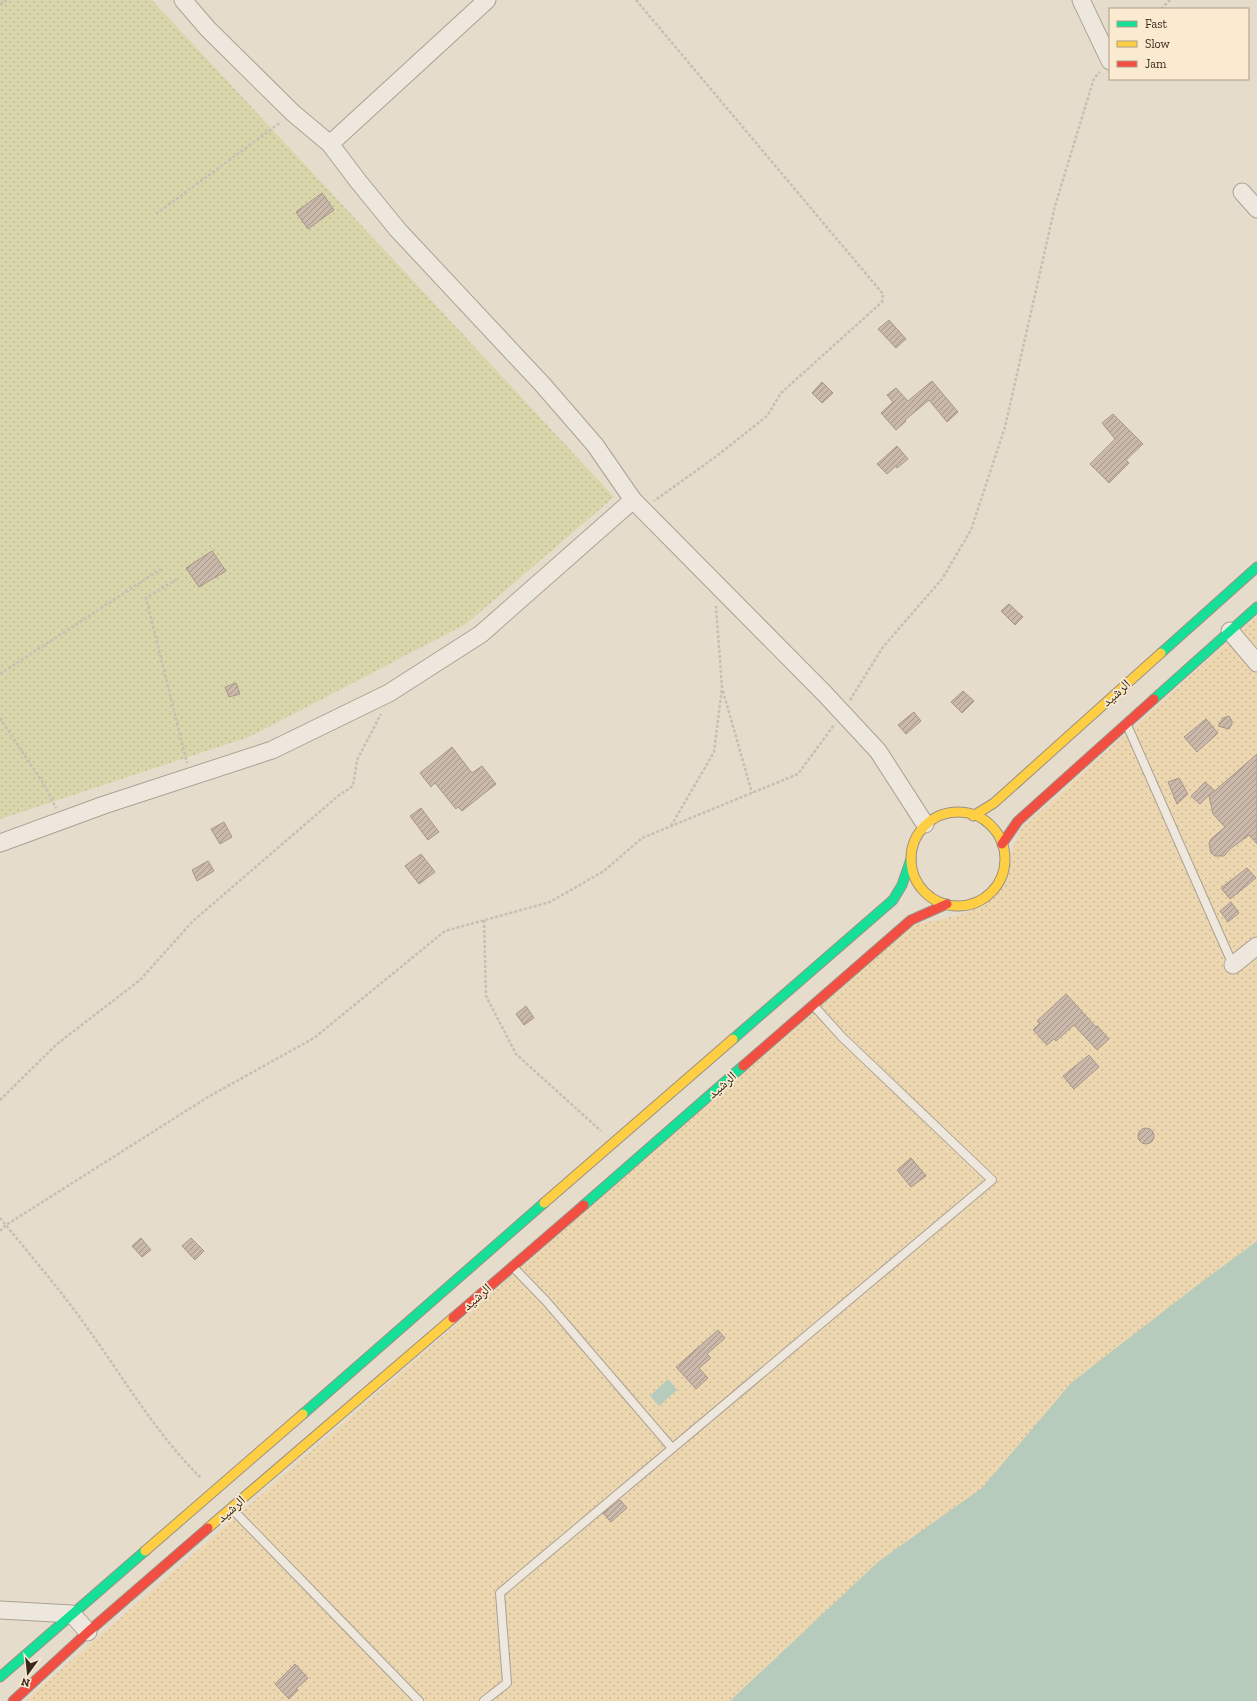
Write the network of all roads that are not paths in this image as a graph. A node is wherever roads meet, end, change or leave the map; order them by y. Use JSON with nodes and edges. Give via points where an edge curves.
{"nodes":[{"id":1,"x":183,"y":0,"type":"edge"},
{"id":2,"x":487,"y":0,"type":"edge"},
{"id":3,"x":1081,"y":0,"type":"edge"},
{"id":4,"x":1107,"y":64,"type":"edge"},
{"id":5,"x":330,"y":144,"type":"junction"},
{"id":6,"x":1242,"y":192,"type":"dead end"},
{"id":7,"x":1257,"y":209,"type":"edge"},
{"id":8,"x":638,"y":505,"type":"junction"},
{"id":9,"x":1257,"y":567,"type":"edge"},
{"id":10,"x":1257,"y":608,"type":"edge"},
{"id":11,"x":1230,"y":631,"type":"junction"},
{"id":12,"x":1257,"y":663,"type":"edge"},
{"id":13,"x":1126,"y":724,"type":"junction"},
{"id":14,"x":973,"y":816,"type":"junction"},
{"id":15,"x":925,"y":824,"type":"junction"},
{"id":16,"x":0,"y":843,"type":"edge"},
{"id":17,"x":1002,"y":844,"type":"junction"},
{"id":18,"x":911,"y":859,"type":"junction"},
{"id":19,"x":947,"y":904,"type":"junction"},
{"id":20,"x":1257,"y":946,"type":"edge"},
{"id":21,"x":1233,"y":965,"type":"joint"},
{"id":22,"x":814,"y":1005,"type":"junction"},
{"id":23,"x":512,"y":1267,"type":"junction"},
{"id":24,"x":672,"y":1448,"type":"junction"},
{"id":25,"x":232,"y":1508,"type":"junction"},
{"id":26,"x":0,"y":1610,"type":"edge"},
{"id":27,"x":72,"y":1614,"type":"junction"},
{"id":28,"x":88,"y":1632,"type":"junction"},
{"id":29,"x":0,"y":1677,"type":"edge"},
{"id":30,"x":13,"y":1701,"type":"edge"},
{"id":31,"x":419,"y":1701,"type":"edge"},
{"id":32,"x":484,"y":1701,"type":"edge"}],
"edges":[{"from":1,"to":5,"type":"street","via":[[208,29],[293,113]]},
{"from":2,"to":5,"type":"street"},
{"from":3,"to":4,"type":"street"},
{"from":5,"to":8,"type":"street","via":[[398,230],[543,385],[595,445]]},
{"from":6,"to":7,"type":"street"},
{"from":8,"to":15,"type":"street","via":[[878,751]]},
{"from":8,"to":16,"type":"street","via":[[481,634],[389,693],[272,750],[104,805]]},
{"from":9,"to":14,"type":"street","name":"الرشيد","via":[[994,803]]},
{"from":10,"to":11,"type":"street"},
{"from":11,"to":12,"type":"street"},
{"from":11,"to":13,"type":"street"},
{"from":13,"to":17,"type":"street","via":[[1018,821]]},
{"from":13,"to":21,"type":"lane"},
{"from":14,"to":15,"type":"street","via":[[963,813],[948,814]]},
{"from":14,"to":17,"type":"street","via":[[979,817],[992,827]]},
{"from":15,"to":18,"type":"street","via":[[914,842]]},
{"from":17,"to":19,"type":"street","via":[[1005,856],[1003,871],[996,886],[985,897],[971,904]]},
{"from":18,"to":19,"type":"street","via":[[912,872],[918,885],[929,896],[942,904]]},
{"from":18,"to":27,"type":"street","name":"الرشيد","via":[[902,885],[893,900]]},
{"from":19,"to":22,"type":"street","name":"الرشيد","via":[[911,920]]},
{"from":20,"to":21,"type":"street"},
{"from":22,"to":23,"type":"street","name":"الرشيد"},
{"from":22,"to":24,"type":"lane","via":[[842,1037],[992,1180]]},
{"from":23,"to":24,"type":"lane","via":[[546,1301]]},
{"from":23,"to":25,"type":"street","name":"الرشيد"},
{"from":24,"to":32,"type":"lane","via":[[500,1593],[507,1682]]},
{"from":25,"to":28,"type":"street","name":"الرشيد"},
{"from":25,"to":31,"type":"lane"},
{"from":26,"to":27,"type":"street"},
{"from":27,"to":28,"type":"street"},
{"from":27,"to":29,"type":"street","name":"الرشيد"},
{"from":28,"to":30,"type":"street","name":"الرشيد"}]}
